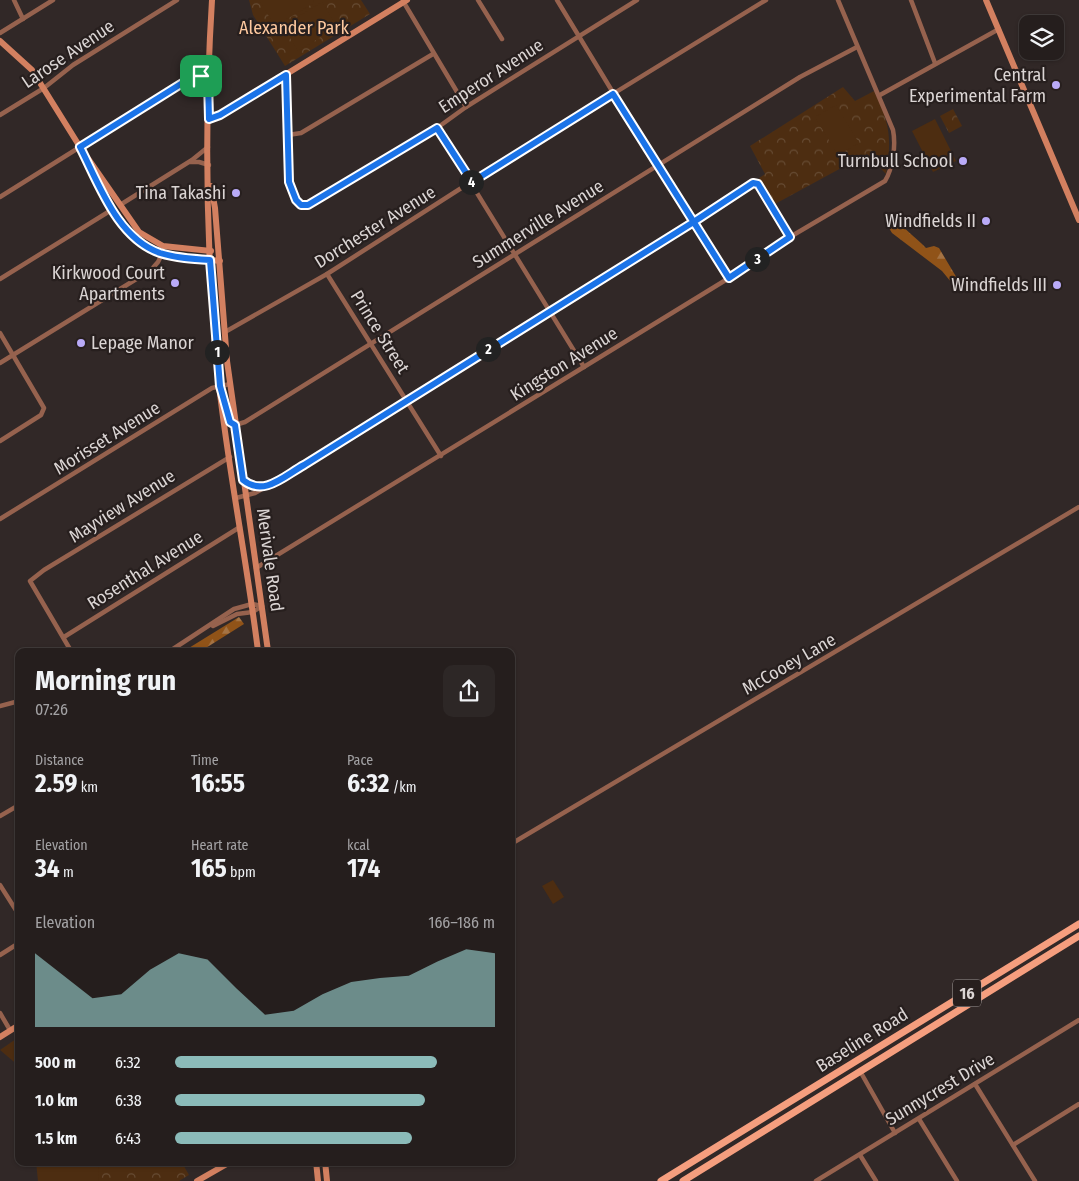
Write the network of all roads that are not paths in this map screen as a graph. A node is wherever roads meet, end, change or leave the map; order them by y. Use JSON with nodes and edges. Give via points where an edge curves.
{"nodes":[{"id":1,"x":14,"y":0,"type":"edge"},
{"id":2,"x":53,"y":0,"type":"edge"},
{"id":3,"x":177,"y":0,"type":"edge"},
{"id":4,"x":212,"y":0,"type":"edge"},
{"id":5,"x":478,"y":0,"type":"edge"},
{"id":6,"x":557,"y":0,"type":"edge"},
{"id":7,"x":637,"y":0,"type":"edge"},
{"id":8,"x":766,"y":0,"type":"edge"},
{"id":9,"x":838,"y":0,"type":"edge"},
{"id":10,"x":911,"y":0,"type":"edge"},
{"id":11,"x":986,"y":0,"type":"edge"},
{"id":12,"x":404,"y":1,"type":"edge"},
{"id":13,"x":23,"y":19,"type":"junction"},
{"id":14,"x":998,"y":29,"type":"junction"},
{"id":15,"x":0,"y":33,"type":"edge"},
{"id":16,"x":580,"y":35,"type":"junction"},
{"id":17,"x":502,"y":39,"type":"dead end"},
{"id":18,"x":0,"y":41,"type":"edge"},
{"id":19,"x":857,"y":47,"type":"junction"},
{"id":20,"x":433,"y":54,"type":"junction"},
{"id":21,"x":208,"y":63,"type":"junction"},
{"id":22,"x":935,"y":63,"type":"junction"},
{"id":23,"x":286,"y":75,"type":"junction"},
{"id":24,"x":192,"y":77,"type":"junction"},
{"id":25,"x":208,"y":80,"type":"junction"},
{"id":26,"x":44,"y":88,"type":"junction"},
{"id":27,"x":613,"y":94,"type":"junction"},
{"id":28,"x":880,"y":95,"type":"junction"},
{"id":29,"x":466,"y":107,"type":"junction"},
{"id":30,"x":0,"y":116,"type":"edge"},
{"id":31,"x":209,"y":119,"type":"junction"},
{"id":32,"x":437,"y":128,"type":"junction"},
{"id":33,"x":288,"y":135,"type":"junction"},
{"id":34,"x":209,"y":146,"type":"junction"},
{"id":35,"x":80,"y":147,"type":"junction"},
{"id":36,"x":188,"y":162,"type":"junction"},
{"id":37,"x":209,"y":165,"type":"junction"},
{"id":38,"x":658,"y":166,"type":"junction"},
{"id":39,"x":209,"y":175,"type":"junction"},
{"id":40,"x":472,"y":182,"type":"junction"},
{"id":41,"x":0,"y":197,"type":"edge"},
{"id":42,"x":120,"y":205,"type":"junction"},
{"id":43,"x":113,"y":209,"type":"junction"},
{"id":44,"x":1079,"y":220,"type":"edge"},
{"id":45,"x":692,"y":223,"type":"junction"},
{"id":46,"x":790,"y":237,"type":"junction"},
{"id":47,"x":209,"y":251,"type":"junction"},
{"id":48,"x":219,"y":252,"type":"junction"},
{"id":49,"x":162,"y":254,"type":"junction"},
{"id":50,"x":514,"y":255,"type":"junction"},
{"id":51,"x":210,"y":260,"type":"junction"},
{"id":52,"x":220,"y":261,"type":"junction"},
{"id":53,"x":327,"y":274,"type":"junction"},
{"id":54,"x":729,"y":278,"type":"junction"},
{"id":55,"x":0,"y":280,"type":"edge"},
{"id":56,"x":549,"y":310,"type":"junction"},
{"id":57,"x":225,"y":332,"type":"junction"},
{"id":58,"x":0,"y":333,"type":"edge"},
{"id":59,"x":371,"y":343,"type":"junction"},
{"id":60,"x":14,"y":355,"type":"junction"},
{"id":61,"x":0,"y":363,"type":"edge"},
{"id":62,"x":584,"y":367,"type":"junction"},
{"id":63,"x":230,"y":384,"type":"junction"},
{"id":64,"x":220,"y":386,"type":"junction"},
{"id":65,"x":407,"y":400,"type":"junction"},
{"id":66,"x":235,"y":425,"type":"junction"},
{"id":67,"x":0,"y":441,"type":"edge"},
{"id":68,"x":440,"y":456,"type":"junction"},
{"id":69,"x":230,"y":457,"type":"junction"},
{"id":70,"x":243,"y":480,"type":"junction"},
{"id":71,"x":265,"y":487,"type":"junction"},
{"id":72,"x":246,"y":496,"type":"junction"},
{"id":73,"x":236,"y":498,"type":"junction"},
{"id":74,"x":1079,"y":507,"type":"edge"},
{"id":75,"x":0,"y":519,"type":"edge"},
{"id":76,"x":240,"y":527,"type":"junction"},
{"id":77,"x":256,"y":568,"type":"junction"},
{"id":78,"x":252,"y":604,"type":"junction"},
{"id":79,"x":262,"y":606,"type":"junction"},
{"id":80,"x":253,"y":612,"type":"junction"},
{"id":81,"x":205,"y":630,"type":"junction"},
{"id":82,"x":64,"y":637,"type":"junction"},
{"id":83,"x":70,"y":648,"type":"edge"},
{"id":84,"x":175,"y":648,"type":"edge"},
{"id":85,"x":258,"y":648,"type":"edge"},
{"id":86,"x":268,"y":648,"type":"edge"},
{"id":87,"x":15,"y":702,"type":"edge"},
{"id":88,"x":0,"y":706,"type":"edge"},
{"id":89,"x":15,"y":807,"type":"edge"},
{"id":90,"x":0,"y":816,"type":"edge"},
{"id":91,"x":515,"y":842,"type":"edge"},
{"id":92,"x":0,"y":885,"type":"edge"},
{"id":93,"x":15,"y":909,"type":"edge"},
{"id":94,"x":1079,"y":924,"type":"edge"},
{"id":95,"x":1079,"y":936,"type":"edge"},
{"id":96,"x":15,"y":945,"type":"edge"},
{"id":97,"x":0,"y":955,"type":"edge"},
{"id":98,"x":0,"y":1013,"type":"edge"},
{"id":99,"x":1079,"y":1020,"type":"edge"},
{"id":100,"x":15,"y":1027,"type":"edge"},
{"id":101,"x":10,"y":1030,"type":"junction"},
{"id":102,"x":0,"y":1037,"type":"edge"},
{"id":103,"x":860,"y":1071,"type":"junction"},
{"id":104,"x":975,"y":1084,"type":"junction"},
{"id":105,"x":1079,"y":1104,"type":"edge"},
{"id":106,"x":919,"y":1119,"type":"junction"},
{"id":107,"x":895,"y":1133,"type":"junction"},
{"id":108,"x":1013,"y":1145,"type":"junction"},
{"id":109,"x":860,"y":1155,"type":"junction"},
{"id":110,"x":224,"y":1166,"type":"edge"},
{"id":111,"x":316,"y":1166,"type":"edge"},
{"id":112,"x":326,"y":1166,"type":"edge"},
{"id":113,"x":198,"y":1181,"type":"edge"},
{"id":114,"x":318,"y":1181,"type":"edge"},
{"id":115,"x":327,"y":1181,"type":"edge"},
{"id":116,"x":661,"y":1181,"type":"edge"},
{"id":117,"x":683,"y":1181,"type":"edge"},
{"id":118,"x":816,"y":1181,"type":"edge"},
{"id":119,"x":876,"y":1181,"type":"edge"},
{"id":120,"x":957,"y":1181,"type":"edge"},
{"id":121,"x":1034,"y":1181,"type":"edge"}],
"edges":[{"from":1,"to":13,"type":"street"},
{"from":2,"to":13,"type":"street"},
{"from":3,"to":26,"type":"street","name":"Larose Avenue","via":[[73,65]]},
{"from":4,"to":21,"type":"main road","name":"Merivale Road"},
{"from":5,"to":17,"type":"street"},
{"from":6,"to":16,"type":"street"},
{"from":7,"to":16,"type":"street","name":"Emperor Avenue"},
{"from":8,"to":27,"type":"street","name":"Dorchester Avenue"},
{"from":9,"to":19,"type":"street"},
{"from":10,"to":22,"type":"street"},
{"from":11,"to":14,"type":"main road"},
{"from":12,"to":20,"type":"street"},
{"from":12,"to":23,"type":"main road"},
{"from":13,"to":15,"type":"street"},
{"from":14,"to":22,"type":"street"},
{"from":14,"to":44,"type":"main road"},
{"from":16,"to":27,"type":"street"},
{"from":16,"to":29,"type":"street","name":"Emperor Avenue"},
{"from":18,"to":26,"type":"main road","via":[[24,60]]},
{"from":19,"to":28,"type":"street"},
{"from":19,"to":38,"type":"street","name":"Summerville Avenue","via":[[800,77]]},
{"from":20,"to":29,"type":"street"},
{"from":20,"to":33,"type":"street","via":[[301,133]]},
{"from":21,"to":24,"type":"street"},
{"from":21,"to":25,"type":"main road","name":"Merivale Road"},
{"from":22,"to":28,"type":"street"},
{"from":23,"to":31,"type":"main road"},
{"from":23,"to":33,"type":"street"},
{"from":24,"to":25,"type":"street"},
{"from":24,"to":35,"type":"street"},
{"from":25,"to":31,"type":"main road","name":"Merivale Road"},
{"from":26,"to":30,"type":"street","name":"Larose Avenue"},
{"from":26,"to":35,"type":"main road"},
{"from":27,"to":38,"type":"street"},
{"from":27,"to":40,"type":"street","name":"Dorchester Avenue"},
{"from":28,"to":46,"type":"street","name":"Kingston Avenue","via":[[894,137],[890,173],[885,181]]},
{"from":29,"to":32,"type":"street","name":"Emperor Avenue"},
{"from":31,"to":34,"type":"main road","name":"Merivale Road"},
{"from":32,"to":33,"type":"street","name":"Emperor Avenue","via":[[308,205],[301,205],[290,189]]},
{"from":32,"to":40,"type":"street"},
{"from":34,"to":36,"type":"street"},
{"from":34,"to":37,"type":"main road","name":"Merivale Road"},
{"from":35,"to":41,"type":"street"},
{"from":35,"to":42,"type":"main road"},
{"from":35,"to":43,"type":"main road"},
{"from":36,"to":37,"type":"street"},
{"from":36,"to":42,"type":"street"},
{"from":37,"to":39,"type":"main road","name":"Merivale Road"},
{"from":38,"to":45,"type":"street"},
{"from":38,"to":50,"type":"street","name":"Summerville Avenue"},
{"from":39,"to":47,"type":"main road","name":"Merivale Road"},
{"from":39,"to":48,"type":"main road","name":"Merivale Road"},
{"from":40,"to":50,"type":"street"},
{"from":40,"to":53,"type":"street","name":"Dorchester Avenue"},
{"from":42,"to":47,"type":"main road","via":[[131,224],[148,239],[170,247]]},
{"from":43,"to":49,"type":"main road","via":[[134,238]]},
{"from":43,"to":55,"type":"street"},
{"from":45,"to":46,"type":"street","via":[[753,183],[758,184]]},
{"from":45,"to":54,"type":"street"},
{"from":45,"to":56,"type":"street"},
{"from":46,"to":54,"type":"street","name":"Kingston Avenue"},
{"from":47,"to":48,"type":"main road"},
{"from":47,"to":51,"type":"main road","name":"Merivale Road"},
{"from":48,"to":52,"type":"main road","name":"Merivale Road"},
{"from":49,"to":51,"type":"main road"},
{"from":49,"to":60,"type":"street","via":[[151,270]]},
{"from":50,"to":56,"type":"street"},
{"from":50,"to":59,"type":"street","name":"Summerville Avenue"},
{"from":51,"to":52,"type":"main road"},
{"from":51,"to":64,"type":"main road","name":"Merivale Road"},
{"from":52,"to":57,"type":"main road","name":"Merivale Road"},
{"from":53,"to":57,"type":"street","name":"Dorchester Avenue"},
{"from":53,"to":59,"type":"street","name":"Prince Street"},
{"from":54,"to":62,"type":"street","name":"Kingston Avenue"},
{"from":56,"to":62,"type":"street"},
{"from":56,"to":65,"type":"street"},
{"from":57,"to":63,"type":"main road","name":"Merivale Road"},
{"from":58,"to":60,"type":"street"},
{"from":59,"to":65,"type":"street","name":"Prince Street"},
{"from":59,"to":66,"type":"street","name":"Summerville Avenue","via":[[245,422]]},
{"from":60,"to":61,"type":"street"},
{"from":60,"to":67,"type":"street","via":[[43,404],[42,415]]},
{"from":62,"to":68,"type":"street","name":"Kingston Avenue"},
{"from":63,"to":64,"type":"street","name":"Morisset Avenue"},
{"from":63,"to":66,"type":"main road","name":"Merivale Road"},
{"from":64,"to":66,"type":"main road","via":[[230,422]]},
{"from":64,"to":69,"type":"main road","name":"Merivale Road"},
{"from":64,"to":75,"type":"street","name":"Morisset Avenue","via":[[200,395]]},
{"from":65,"to":68,"type":"street","name":"Prince Street"},
{"from":65,"to":71,"type":"street"},
{"from":66,"to":70,"type":"main road","name":"Merivale Road"},
{"from":68,"to":77,"type":"street","name":"Kingston Avenue"},
{"from":69,"to":73,"type":"main road","name":"Merivale Road"},
{"from":69,"to":82,"type":"street","name":"Mayview Avenue","via":[[30,581]]},
{"from":70,"to":71,"type":"main road","via":[[255,488]]},
{"from":70,"to":72,"type":"main road","name":"Merivale Road"},
{"from":71,"to":72,"type":"street"},
{"from":72,"to":73,"type":"street"},
{"from":72,"to":77,"type":"main road","name":"Merivale Road"},
{"from":73,"to":76,"type":"main road","name":"Merivale Road"},
{"from":74,"to":91,"type":"street","name":"McCooey Lane"},
{"from":76,"to":78,"type":"main road","name":"Merivale Road"},
{"from":76,"to":82,"type":"street","name":"Rosenthal Avenue"},
{"from":77,"to":79,"type":"main road","name":"Merivale Road"},
{"from":78,"to":79,"type":"street"},
{"from":78,"to":80,"type":"main road","name":"Merivale Road"},
{"from":78,"to":81,"type":"street","via":[[234,609]]},
{"from":79,"to":80,"type":"street"},
{"from":79,"to":86,"type":"main road","name":"Merivale Road"},
{"from":80,"to":81,"type":"street","via":[[237,614]]},
{"from":80,"to":85,"type":"main road","name":"Merivale Road"},
{"from":81,"to":84,"type":"street"},
{"from":82,"to":83,"type":"street"},
{"from":87,"to":88,"type":"street"},
{"from":89,"to":90,"type":"street"},
{"from":92,"to":93,"type":"street"},
{"from":94,"to":116,"type":"main road","name":"Baseline Road","number":"16"},
{"from":95,"to":103,"type":"main road","name":"Baseline Road","number":"16"},
{"from":96,"to":97,"type":"street"},
{"from":98,"to":101,"type":"street"},
{"from":99,"to":104,"type":"street","name":"Sunnycrest Drive"},
{"from":100,"to":101,"type":"main road"},
{"from":101,"to":102,"type":"main road"},
{"from":103,"to":107,"type":"street"},
{"from":103,"to":117,"type":"main road","name":"Baseline Road","number":"16"},
{"from":104,"to":106,"type":"street","name":"Sunnycrest Drive"},
{"from":104,"to":108,"type":"street"},
{"from":105,"to":108,"type":"street"},
{"from":106,"to":107,"type":"street","name":"Sunnycrest Drive"},
{"from":106,"to":120,"type":"street"},
{"from":107,"to":109,"type":"street","name":"Sunnycrest Drive"},
{"from":108,"to":121,"type":"street"},
{"from":109,"to":118,"type":"street","name":"Sunnycrest Drive"},
{"from":109,"to":119,"type":"street"},
{"from":110,"to":113,"type":"main road"},
{"from":111,"to":114,"type":"main road"},
{"from":112,"to":115,"type":"main road"}]}
